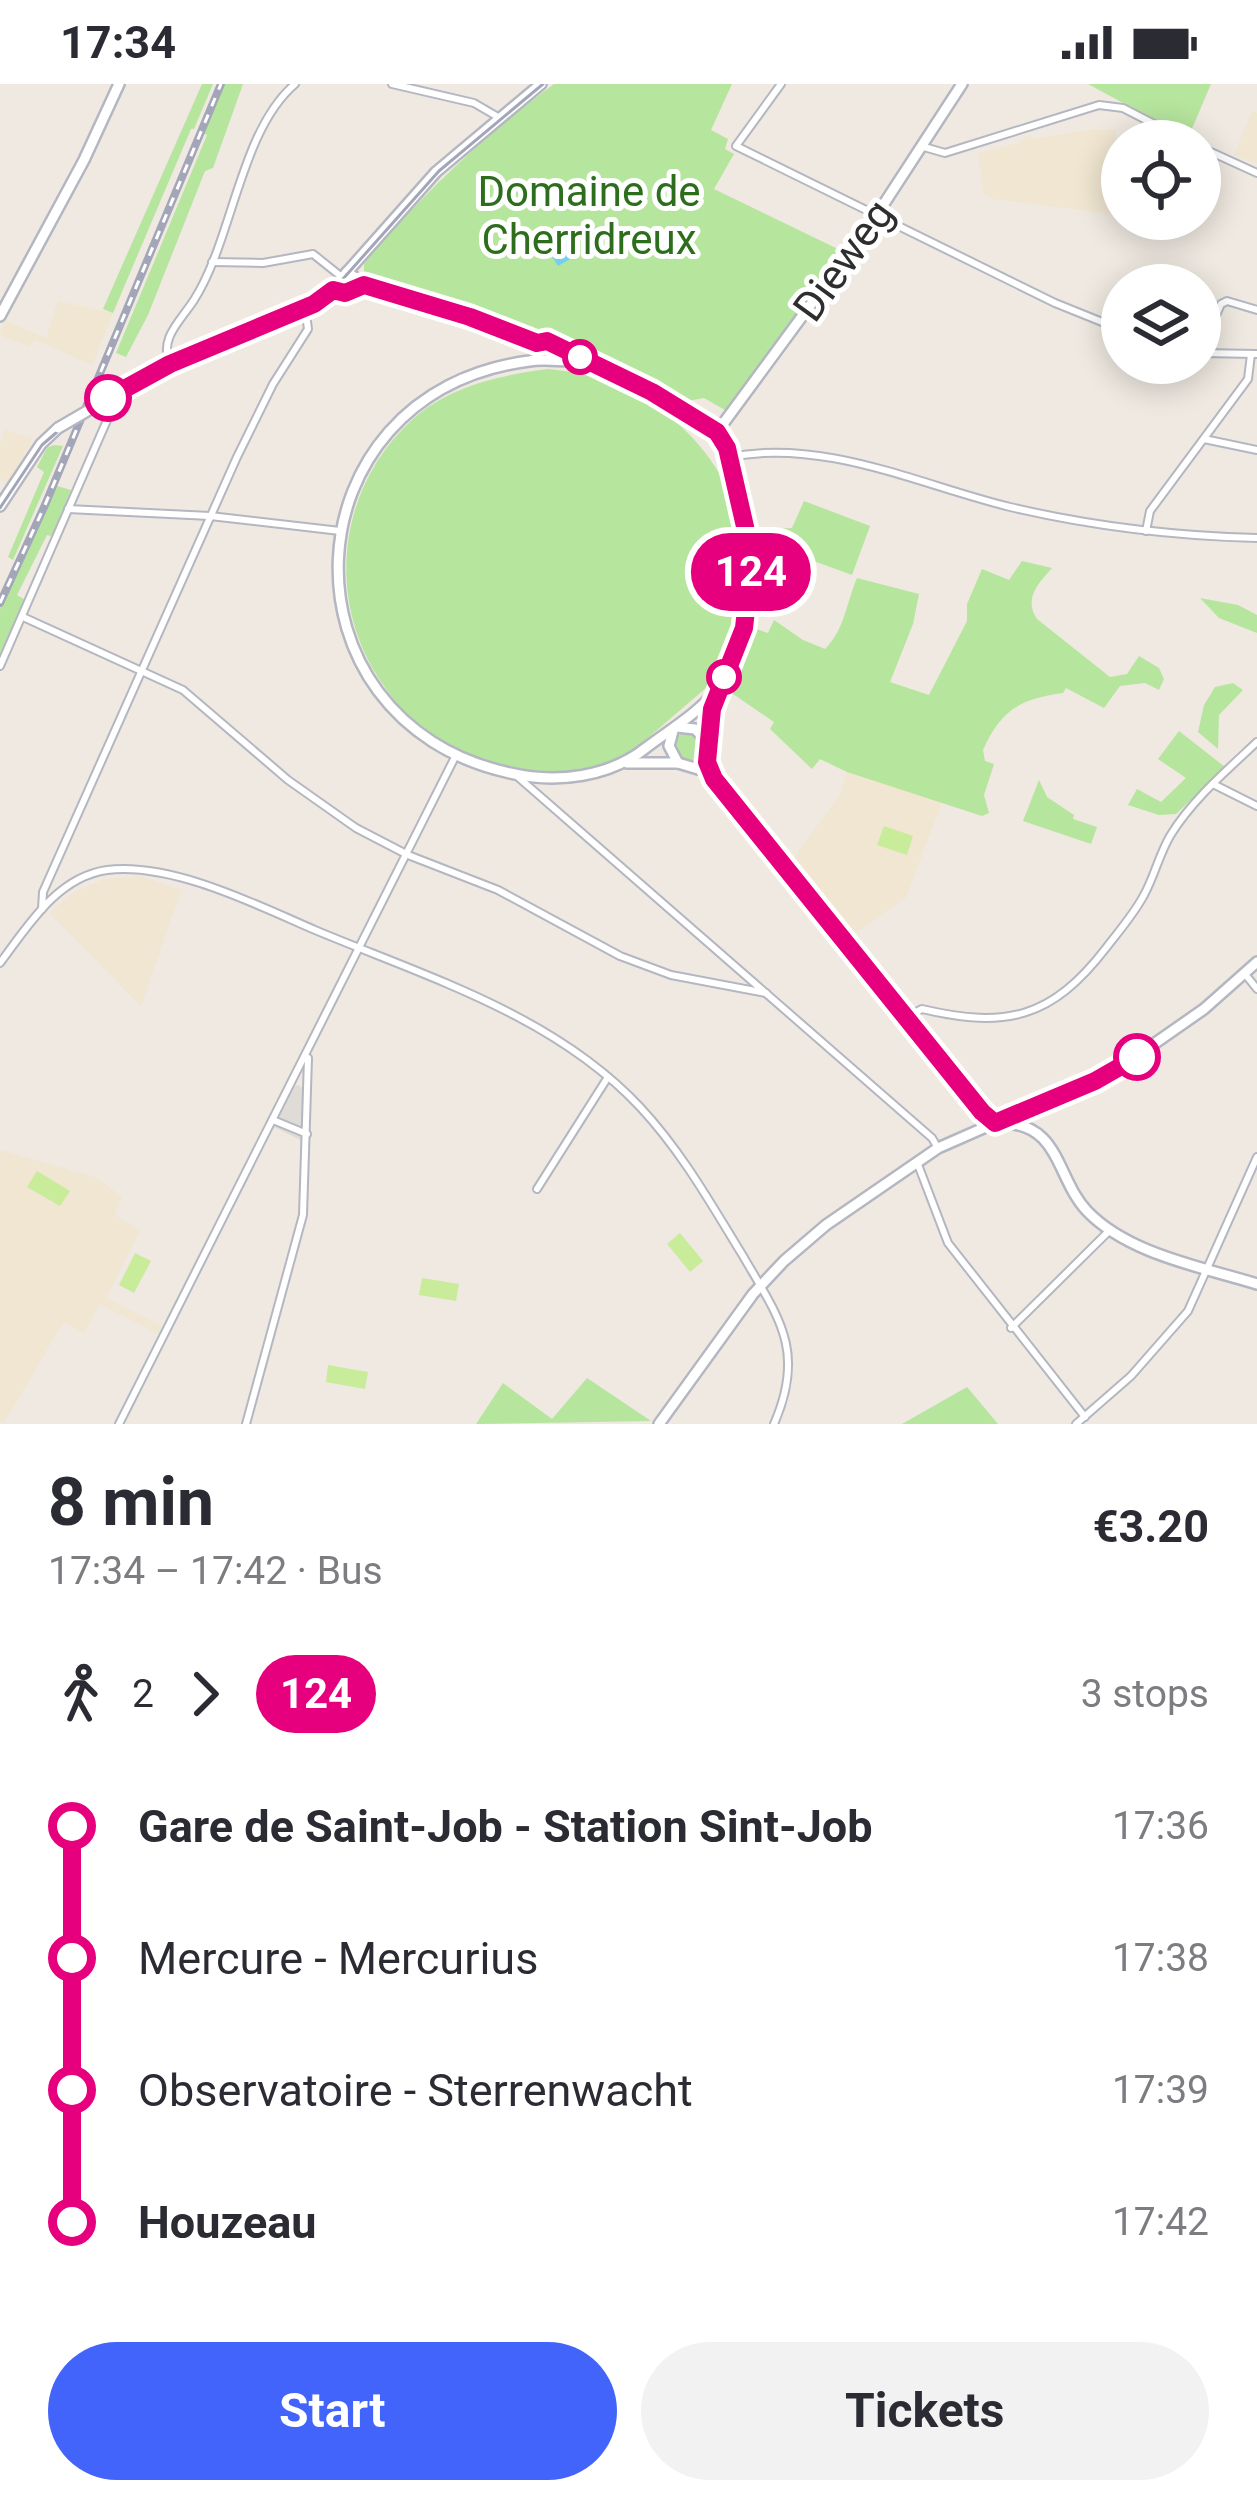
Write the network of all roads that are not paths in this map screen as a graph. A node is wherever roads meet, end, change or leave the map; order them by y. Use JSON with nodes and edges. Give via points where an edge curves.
{"nodes":[{"id":1,"x":119,"y":84,"type":"edge"},
{"id":2,"x":295,"y":84,"type":"edge"},
{"id":3,"x":392,"y":84,"type":"edge"},
{"id":4,"x":541,"y":84,"type":"edge"},
{"id":5,"x":781,"y":84,"type":"edge"},
{"id":6,"x":962,"y":84,"type":"edge"},
{"id":7,"x":480,"y":107,"type":"junction"},
{"id":8,"x":498,"y":117,"type":"junction"},
{"id":9,"x":1146,"y":120,"type":"edge"},
{"id":10,"x":488,"y":125,"type":"junction"},
{"id":11,"x":924,"y":147,"type":"junction"},
{"id":12,"x":1221,"y":157,"type":"edge"},
{"id":13,"x":1257,"y":173,"type":"edge"},
{"id":14,"x":878,"y":213,"type":"junction"},
{"id":15,"x":212,"y":262,"type":"junction"},
{"id":16,"x":345,"y":275,"type":"junction"},
{"id":17,"x":364,"y":285,"type":"junction"},
{"id":18,"x":333,"y":290,"type":"junction"},
{"id":19,"x":1221,"y":304,"type":"edge"},
{"id":20,"x":305,"y":308,"type":"junction"},
{"id":21,"x":1257,"y":310,"type":"edge"},
{"id":22,"x":0,"y":316,"type":"edge"},
{"id":23,"x":1101,"y":322,"type":"edge"},
{"id":24,"x":537,"y":343,"type":"junction"},
{"id":25,"x":552,"y":345,"type":"junction"},
{"id":26,"x":1221,"y":353,"type":"edge"},
{"id":27,"x":1254,"y":354,"type":"edge"},
{"id":28,"x":536,"y":359,"type":"junction"},
{"id":29,"x":550,"y":360,"type":"junction"},
{"id":30,"x":592,"y":363,"type":"junction"},
{"id":31,"x":170,"y":364,"type":"junction"},
{"id":32,"x":115,"y":395,"type":"junction"},
{"id":33,"x":717,"y":432,"type":"junction"},
{"id":34,"x":1204,"y":439,"type":"junction"},
{"id":35,"x":1257,"y":450,"type":"edge"},
{"id":36,"x":730,"y":457,"type":"junction"},
{"id":37,"x":0,"y":506,"type":"edge"},
{"id":38,"x":68,"y":509,"type":"junction"},
{"id":39,"x":210,"y":516,"type":"junction"},
{"id":40,"x":340,"y":531,"type":"junction"},
{"id":41,"x":1146,"y":531,"type":"junction"},
{"id":42,"x":1257,"y":538,"type":"edge"},
{"id":43,"x":23,"y":617,"type":"junction"},
{"id":44,"x":0,"y":666,"type":"edge"},
{"id":45,"x":142,"y":670,"type":"junction"},
{"id":46,"x":719,"y":687,"type":"junction"},
{"id":47,"x":675,"y":729,"type":"junction"},
{"id":48,"x":707,"y":740,"type":"junction"},
{"id":49,"x":1257,"y":742,"type":"edge"},
{"id":50,"x":454,"y":757,"type":"junction"},
{"id":51,"x":627,"y":763,"type":"junction"},
{"id":52,"x":678,"y":763,"type":"junction"},
{"id":53,"x":703,"y":765,"type":"junction"},
{"id":54,"x":517,"y":775,"type":"junction"},
{"id":55,"x":1213,"y":784,"type":"junction"},
{"id":56,"x":1257,"y":806,"type":"edge"},
{"id":57,"x":409,"y":855,"type":"junction"},
{"id":58,"x":42,"y":909,"type":"junction"},
{"id":59,"x":358,"y":949,"type":"junction"},
{"id":60,"x":1257,"y":962,"type":"edge"},
{"id":61,"x":0,"y":963,"type":"edge"},
{"id":62,"x":1245,"y":974,"type":"junction"},
{"id":63,"x":1257,"y":989,"type":"edge"},
{"id":64,"x":766,"y":993,"type":"junction"},
{"id":65,"x":908,"y":1016,"type":"junction"},
{"id":66,"x":308,"y":1052,"type":"junction"},
{"id":67,"x":608,"y":1077,"type":"junction"},
{"id":68,"x":302,"y":1082,"type":"junction"},
{"id":69,"x":273,"y":1120,"type":"junction"},
{"id":70,"x":995,"y":1123,"type":"junction"},
{"id":71,"x":308,"y":1134,"type":"junction"},
{"id":72,"x":938,"y":1148,"type":"junction"},
{"id":73,"x":1257,"y":1156,"type":"edge"},
{"id":74,"x":916,"y":1161,"type":"junction"},
{"id":75,"x":537,"y":1189,"type":"dead end"},
{"id":76,"x":1108,"y":1231,"type":"junction"},
{"id":77,"x":1208,"y":1268,"type":"junction"},
{"id":78,"x":1257,"y":1284,"type":"edge"},
{"id":79,"x":761,"y":1285,"type":"junction"},
{"id":80,"x":1011,"y":1328,"type":"junction"},
{"id":81,"x":1085,"y":1417,"type":"junction"},
{"id":82,"x":119,"y":1424,"type":"edge"},
{"id":83,"x":246,"y":1424,"type":"edge"},
{"id":84,"x":659,"y":1424,"type":"edge"},
{"id":85,"x":774,"y":1424,"type":"edge"},
{"id":86,"x":1076,"y":1424,"type":"edge"}],
"edges":[{"from":1,"to":22,"type":"street"},
{"from":2,"to":15,"type":"street","via":[[266,120]]},
{"from":3,"to":7,"type":"street"},
{"from":4,"to":8,"type":"street"},
{"from":5,"to":14,"type":"street","via":[[736,146]]},
{"from":6,"to":11,"type":"street","name":"Dieweg"},
{"from":7,"to":8,"type":"street"},
{"from":7,"to":10,"type":"street"},
{"from":8,"to":10,"type":"street"},
{"from":9,"to":11,"type":"street","via":[[1100,105],[945,154]]},
{"from":10,"to":16,"type":"street","via":[[410,198]]},
{"from":11,"to":14,"type":"street","name":"Dieweg"},
{"from":12,"to":13,"type":"street"},
{"from":14,"to":23,"type":"street"},
{"from":14,"to":33,"type":"street","name":"Dieweg"},
{"from":15,"to":16,"type":"street","via":[[313,254]]},
{"from":15,"to":31,"type":"street","via":[[166,341]]},
{"from":16,"to":17,"type":"street"},
{"from":16,"to":18,"type":"street"},
{"from":17,"to":18,"type":"street"},
{"from":17,"to":24,"type":"street"},
{"from":18,"to":20,"type":"street"},
{"from":19,"to":21,"type":"street"},
{"from":20,"to":31,"type":"street"},
{"from":20,"to":39,"type":"street","via":[[308,329]]},
{"from":24,"to":25,"type":"street"},
{"from":24,"to":28,"type":"street"},
{"from":25,"to":29,"type":"street"},
{"from":25,"to":30,"type":"street"},
{"from":26,"to":27,"type":"street"},
{"from":27,"to":34,"type":"street","via":[[1248,379]]},
{"from":28,"to":29,"type":"street"},
{"from":28,"to":40,"type":"street","via":[[477,373],[413,406],[362,468]]},
{"from":29,"to":30,"type":"street"},
{"from":30,"to":33,"type":"street"},
{"from":31,"to":32,"type":"street"},
{"from":32,"to":37,"type":"street","bridge":true,"via":[[41,444]]},
{"from":32,"to":38,"type":"street"},
{"from":33,"to":36,"type":"street"},
{"from":34,"to":35,"type":"street"},
{"from":34,"to":41,"type":"street","via":[[1150,511]]},
{"from":36,"to":41,"type":"street","via":[[754,452],[859,464],[1007,506]]},
{"from":36,"to":46,"type":"street","via":[[752,557],[744,628]]},
{"from":38,"to":39,"type":"street"},
{"from":38,"to":43,"type":"street"},
{"from":39,"to":40,"type":"street"},
{"from":39,"to":45,"type":"street"},
{"from":40,"to":50,"type":"street","via":[[339,597],[358,656],[399,718]]},
{"from":41,"to":42,"type":"street"},
{"from":43,"to":44,"type":"street"},
{"from":43,"to":45,"type":"street"},
{"from":45,"to":57,"type":"street","via":[[183,690],[356,828]]},
{"from":45,"to":58,"type":"street"},
{"from":46,"to":47,"type":"street"},
{"from":46,"to":48,"type":"street"},
{"from":47,"to":48,"type":"street","via":[[695,729]]},
{"from":47,"to":51,"type":"street"},
{"from":47,"to":52,"type":"street","via":[[669,746]]},
{"from":48,"to":53,"type":"street"},
{"from":49,"to":55,"type":"street"},
{"from":50,"to":54,"type":"street"},
{"from":50,"to":57,"type":"street"},
{"from":51,"to":52,"type":"street"},
{"from":51,"to":54,"type":"street","via":[[583,775]]},
{"from":52,"to":53,"type":"street"},
{"from":53,"to":65,"type":"street"},
{"from":54,"to":64,"type":"street"},
{"from":55,"to":56,"type":"street"},
{"from":55,"to":65,"type":"street","via":[[1167,840],[1135,909],[1061,996],[1021,1016],[959,1018],[922,1009]]},
{"from":57,"to":59,"type":"street"},
{"from":57,"to":64,"type":"street","via":[[498,890],[620,956]]},
{"from":58,"to":59,"type":"street","via":[[79,879],[131,869],[223,892]]},
{"from":58,"to":61,"type":"street"},
{"from":59,"to":66,"type":"street"},
{"from":59,"to":67,"type":"street","via":[[518,1016]]},
{"from":60,"to":62,"type":"street"},
{"from":62,"to":63,"type":"street"},
{"from":62,"to":70,"type":"street","via":[[1113,1072]]},
{"from":64,"to":72,"type":"street"},
{"from":65,"to":70,"type":"street"},
{"from":66,"to":68,"type":"street"},
{"from":66,"to":68,"type":"street"},
{"from":67,"to":75,"type":"street"},
{"from":67,"to":79,"type":"street","via":[[688,1166]]},
{"from":68,"to":69,"type":"street"},
{"from":68,"to":71,"type":"street"},
{"from":69,"to":71,"type":"street"},
{"from":69,"to":82,"type":"street"},
{"from":70,"to":72,"type":"street"},
{"from":70,"to":76,"type":"street","via":[[1022,1123],[1043,1138],[1078,1199]]},
{"from":71,"to":83,"type":"street","via":[[299,1232]]},
{"from":72,"to":74,"type":"street"},
{"from":73,"to":77,"type":"street"},
{"from":74,"to":79,"type":"street","via":[[826,1225]]},
{"from":74,"to":80,"type":"street","via":[[948,1243]]},
{"from":76,"to":77,"type":"street"},
{"from":76,"to":80,"type":"street"},
{"from":77,"to":78,"type":"street"},
{"from":77,"to":81,"type":"street","via":[[1173,1331]]},
{"from":79,"to":84,"type":"street"},
{"from":79,"to":85,"type":"street","via":[[788,1350]]},
{"from":80,"to":81,"type":"street"},
{"from":81,"to":86,"type":"street"}]}
